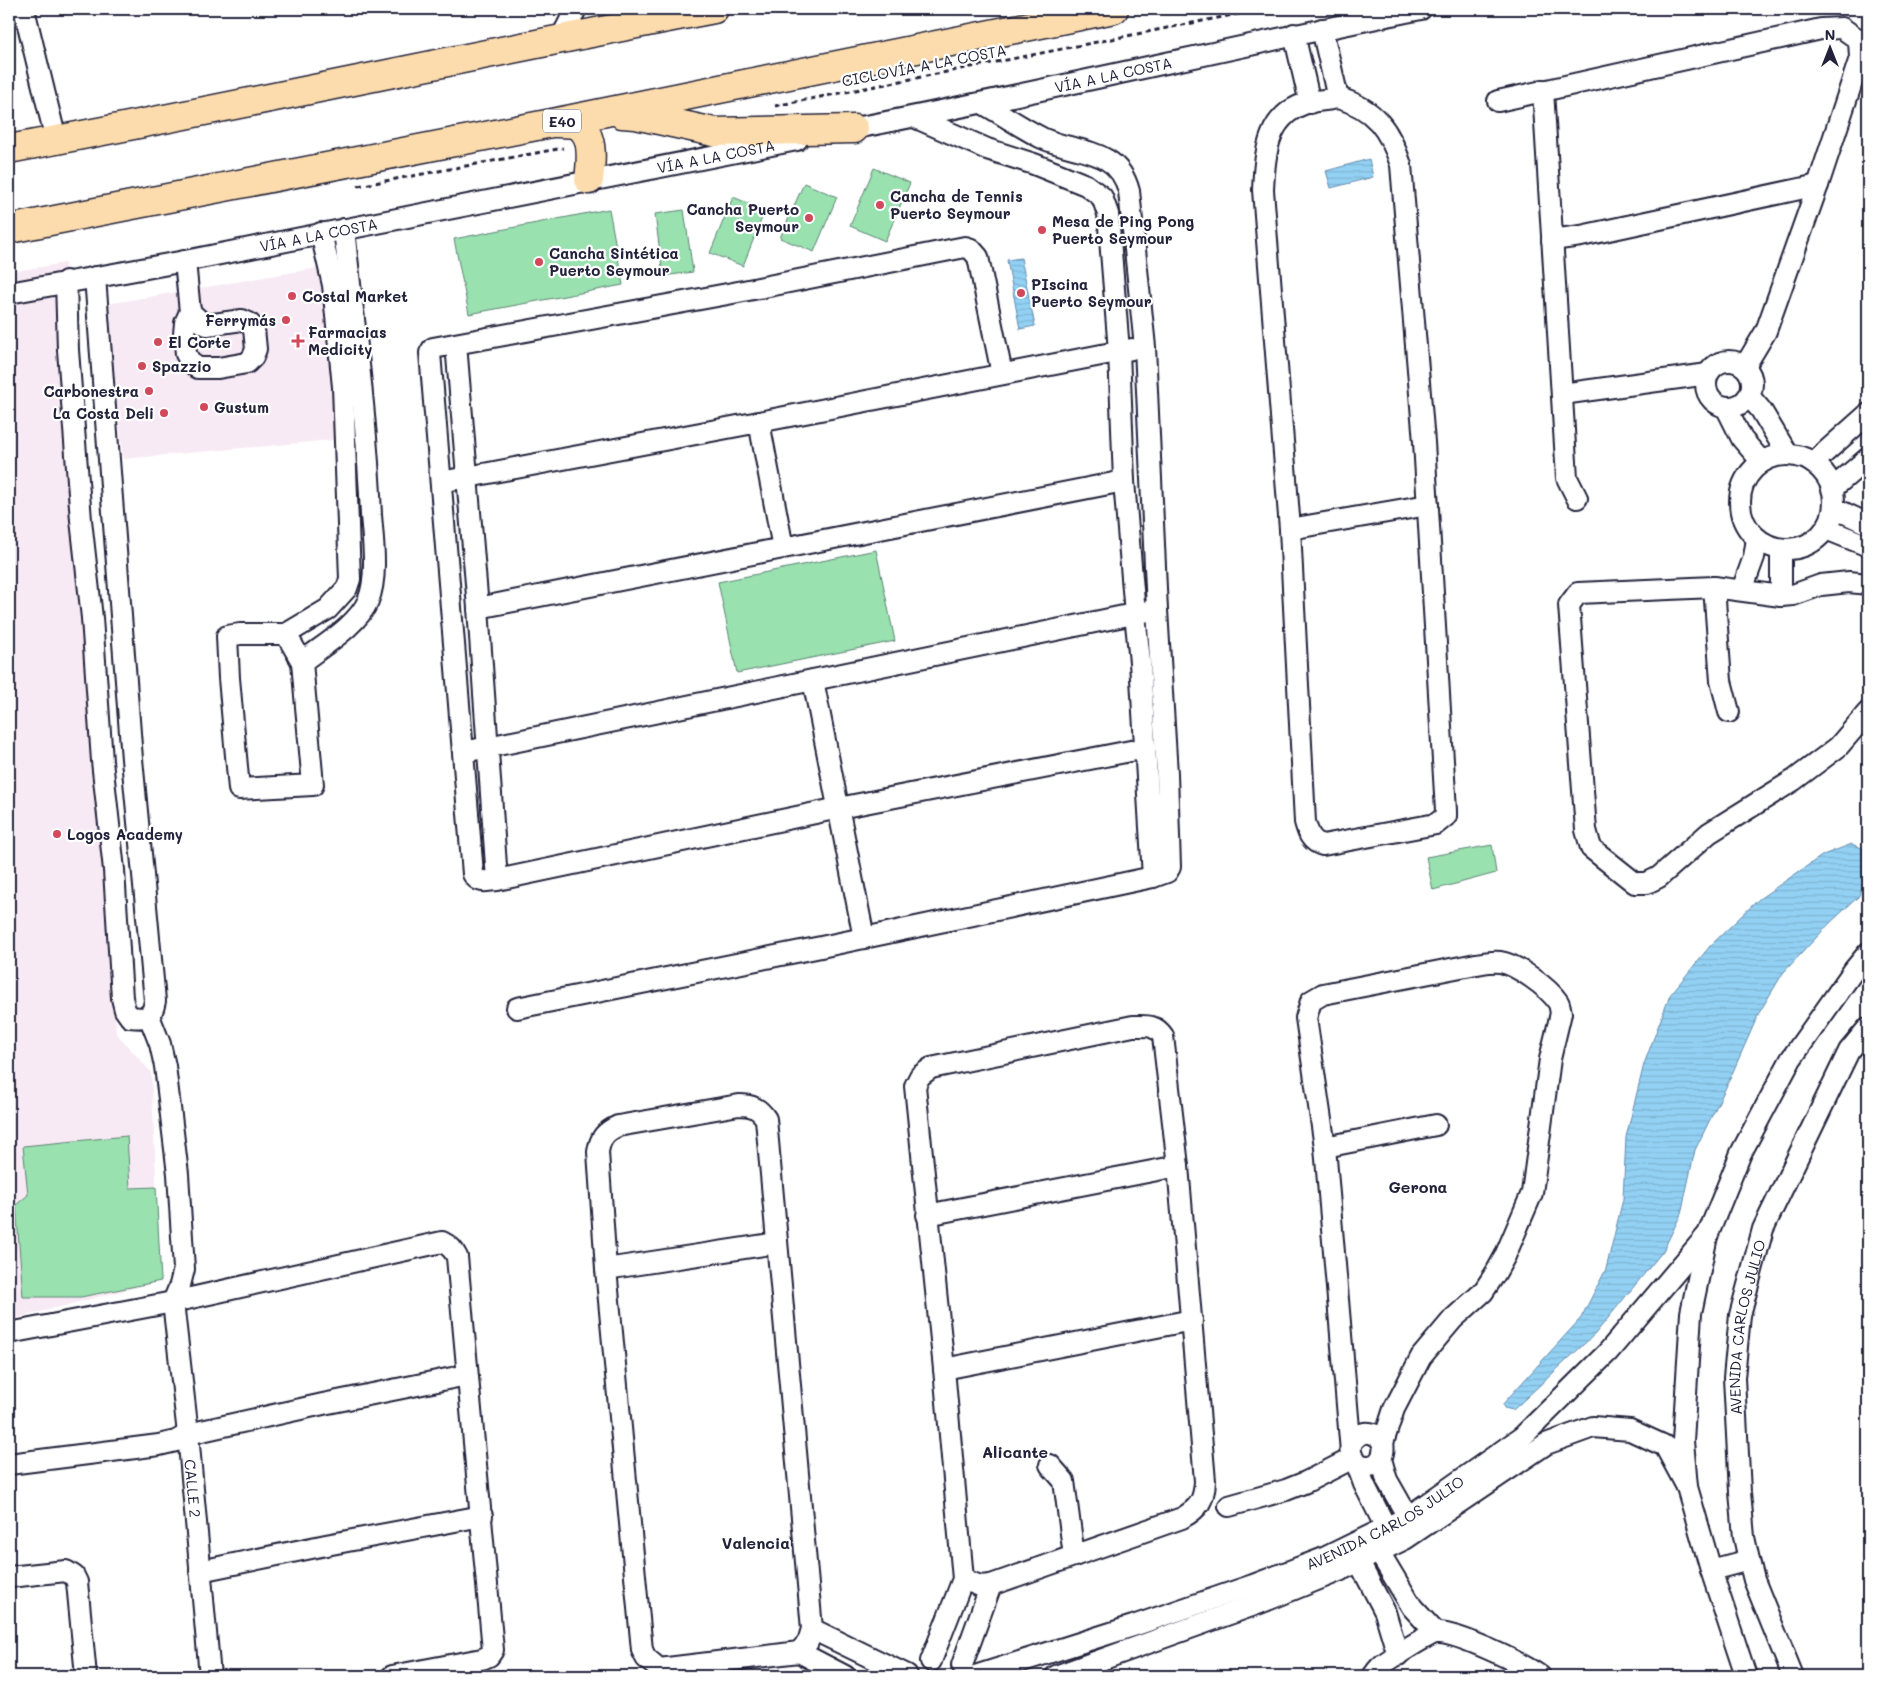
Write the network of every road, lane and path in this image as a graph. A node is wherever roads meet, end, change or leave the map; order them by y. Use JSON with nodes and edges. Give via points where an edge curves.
{"nodes":[{"id":1,"x":24,"y":9,"type":"edge"},
{"id":2,"x":576,"y":9,"type":"edge"},
{"id":3,"x":714,"y":9,"type":"edge"},
{"id":4,"x":1114,"y":9,"type":"edge"},
{"id":5,"x":1263,"y":9,"type":"edge"},
{"id":6,"x":1421,"y":9,"type":"edge"},
{"id":7,"x":1322,"y":29,"type":"junction"},
{"id":8,"x":1294,"y":34,"type":"junction"},
{"id":9,"x":561,"y":38,"type":"junction"},
{"id":10,"x":1543,"y":90,"type":"junction"},
{"id":11,"x":1338,"y":98,"type":"junction"},
{"id":12,"x":1498,"y":101,"type":"dead end"},
{"id":13,"x":982,"y":102,"type":"junction"},
{"id":14,"x":1310,"y":102,"type":"junction"},
{"id":15,"x":767,"y":108,"type":"dead end"},
{"id":16,"x":601,"y":113,"type":"junction"},
{"id":17,"x":914,"y":118,"type":"junction"},
{"id":18,"x":552,"y":123,"type":"junction"},
{"id":19,"x":854,"y":129,"type":"junction"},
{"id":20,"x":56,"y":140,"type":"junction"},
{"id":21,"x":9,"y":149,"type":"edge"},
{"id":22,"x":589,"y":180,"type":"junction"},
{"id":23,"x":1818,"y":185,"type":"junction"},
{"id":24,"x":9,"y":229,"type":"edge"},
{"id":25,"x":344,"y":229,"type":"junction"},
{"id":26,"x":321,"y":233,"type":"junction"},
{"id":27,"x":1552,"y":240,"type":"junction"},
{"id":28,"x":185,"y":261,"type":"junction"},
{"id":29,"x":95,"y":277,"type":"junction"},
{"id":30,"x":66,"y":281,"type":"junction"},
{"id":31,"x":9,"y":293,"type":"edge"},
{"id":32,"x":190,"y":312,"type":"dead end"},
{"id":33,"x":456,"y":344,"type":"junction"},
{"id":34,"x":100,"y":346,"type":"junction"},
{"id":35,"x":1145,"y":347,"type":"junction"},
{"id":36,"x":68,"y":350,"type":"junction"},
{"id":37,"x":1119,"y":351,"type":"junction"},
{"id":38,"x":1744,"y":366,"type":"junction"},
{"id":39,"x":1002,"y":374,"type":"junction"},
{"id":40,"x":1708,"y":374,"type":"junction"},
{"id":41,"x":1562,"y":394,"type":"junction"},
{"id":42,"x":1749,"y":396,"type":"junction"},
{"id":43,"x":1726,"y":407,"type":"junction"},
{"id":44,"x":1868,"y":414,"type":"edge"},
{"id":45,"x":759,"y":422,"type":"junction"},
{"id":46,"x":1788,"y":455,"type":"junction"},
{"id":47,"x":1868,"y":458,"type":"edge"},
{"id":48,"x":1762,"y":462,"type":"junction"},
{"id":49,"x":1813,"y":463,"type":"junction"},
{"id":50,"x":468,"y":478,"type":"junction"},
{"id":51,"x":1124,"y":481,"type":"junction"},
{"id":52,"x":441,"y":482,"type":"junction"},
{"id":53,"x":1577,"y":498,"type":"dead end"},
{"id":54,"x":1833,"y":498,"type":"junction"},
{"id":55,"x":1428,"y":505,"type":"junction"},
{"id":56,"x":1868,"y":524,"type":"edge"},
{"id":57,"x":1290,"y":528,"type":"junction"},
{"id":58,"x":1826,"y":529,"type":"junction"},
{"id":59,"x":1757,"y":539,"type":"junction"},
{"id":60,"x":1868,"y":546,"type":"edge"},
{"id":61,"x":783,"y":548,"type":"junction"},
{"id":62,"x":1782,"y":549,"type":"junction"},
{"id":63,"x":1868,"y":584,"type":"edge"},
{"id":64,"x":1714,"y":587,"type":"junction"},
{"id":65,"x":1742,"y":590,"type":"junction"},
{"id":66,"x":1782,"y":596,"type":"junction"},
{"id":67,"x":478,"y":608,"type":"junction"},
{"id":68,"x":1157,"y":610,"type":"junction"},
{"id":69,"x":1135,"y":614,"type":"junction"},
{"id":70,"x":121,"y":615,"type":"junction"},
{"id":71,"x":92,"y":618,"type":"junction"},
{"id":72,"x":286,"y":634,"type":"junction"},
{"id":73,"x":302,"y":662,"type":"junction"},
{"id":74,"x":813,"y":680,"type":"junction"},
{"id":75,"x":1729,"y":712,"type":"dead end"},
{"id":76,"x":1868,"y":712,"type":"edge"},
{"id":77,"x":487,"y":748,"type":"junction"},
{"id":78,"x":1146,"y":748,"type":"junction"},
{"id":79,"x":464,"y":752,"type":"junction"},
{"id":80,"x":132,"y":759,"type":"junction"},
{"id":81,"x":102,"y":761,"type":"junction"},
{"id":82,"x":839,"y":808,"type":"junction"},
{"id":83,"x":1153,"y":877,"type":"junction"},
{"id":84,"x":497,"y":880,"type":"junction"},
{"id":85,"x":864,"y":938,"type":"junction"},
{"id":86,"x":1868,"y":953,"type":"edge"},
{"id":87,"x":154,"y":979,"type":"junction"},
{"id":88,"x":120,"y":982,"type":"junction"},
{"id":89,"x":517,"y":1008,"type":"dead end"},
{"id":90,"x":149,"y":1016,"type":"junction"},
{"id":91,"x":1868,"y":1028,"type":"edge"},
{"id":92,"x":1436,"y":1125,"type":"dead end"},
{"id":93,"x":1325,"y":1147,"type":"junction"},
{"id":94,"x":1178,"y":1166,"type":"junction"},
{"id":95,"x":927,"y":1215,"type":"junction"},
{"id":96,"x":1708,"y":1234,"type":"junction"},
{"id":97,"x":777,"y":1243,"type":"junction"},
{"id":98,"x":606,"y":1270,"type":"junction"},
{"id":99,"x":173,"y":1302,"type":"junction"},
{"id":100,"x":1192,"y":1320,"type":"junction"},
{"id":101,"x":9,"y":1332,"type":"edge"},
{"id":102,"x":944,"y":1369,"type":"junction"},
{"id":103,"x":467,"y":1375,"type":"junction"},
{"id":104,"x":1551,"y":1408,"type":"junction"},
{"id":105,"x":188,"y":1434,"type":"junction"},
{"id":106,"x":1572,"y":1434,"type":"junction"},
{"id":107,"x":1382,"y":1451,"type":"junction"},
{"id":108,"x":1353,"y":1457,"type":"junction"},
{"id":109,"x":9,"y":1464,"type":"edge"},
{"id":110,"x":1050,"y":1465,"type":"dead end"},
{"id":111,"x":1687,"y":1487,"type":"junction"},
{"id":112,"x":1229,"y":1506,"type":"dead end"},
{"id":113,"x":482,"y":1516,"type":"junction"},
{"id":114,"x":1408,"y":1517,"type":"junction"},
{"id":115,"x":1386,"y":1528,"type":"junction"},
{"id":116,"x":1379,"y":1552,"type":"junction"},
{"id":117,"x":1074,"y":1556,"type":"junction"},
{"id":118,"x":1749,"y":1560,"type":"junction"},
{"id":119,"x":1358,"y":1562,"type":"junction"},
{"id":120,"x":1711,"y":1570,"type":"junction"},
{"id":121,"x":200,"y":1571,"type":"junction"},
{"id":122,"x":9,"y":1577,"type":"edge"},
{"id":123,"x":962,"y":1579,"type":"junction"},
{"id":124,"x":991,"y":1585,"type":"junction"},
{"id":125,"x":1256,"y":1594,"type":"junction"},
{"id":126,"x":812,"y":1629,"type":"junction"},
{"id":127,"x":1436,"y":1633,"type":"junction"},
{"id":128,"x":799,"y":1652,"type":"junction"},
{"id":129,"x":1398,"y":1655,"type":"junction"},
{"id":130,"x":931,"y":1661,"type":"junction"},
{"id":131,"x":971,"y":1672,"type":"edge"},
{"id":132,"x":86,"y":1676,"type":"edge"},
{"id":133,"x":210,"y":1676,"type":"edge"},
{"id":134,"x":392,"y":1676,"type":"edge"},
{"id":135,"x":845,"y":1676,"type":"edge"},
{"id":136,"x":907,"y":1676,"type":"edge"},
{"id":137,"x":1056,"y":1676,"type":"edge"},
{"id":138,"x":1372,"y":1676,"type":"edge"},
{"id":139,"x":1540,"y":1676,"type":"edge"},
{"id":140,"x":1746,"y":1676,"type":"edge"},
{"id":141,"x":1793,"y":1676,"type":"edge"}],
"edges":[{"from":1,"to":20,"type":"street"},
{"from":2,"to":9,"type":"street"},
{"from":3,"to":9,"type":"highway"},
{"from":4,"to":16,"type":"highway","number":"E40"},
{"from":5,"to":15,"type":"path","name":"CICLOVÍA A LA COSTA"},
{"from":6,"to":7,"type":"street","name":"VÍA A LA COSTA"},
{"from":7,"to":8,"type":"street","name":"VÍA A LA COSTA"},
{"from":7,"to":11,"type":"street"},
{"from":8,"to":13,"type":"street","name":"VÍA A LA COSTA"},
{"from":8,"to":14,"type":"street"},
{"from":9,"to":20,"type":"highway"},
{"from":10,"to":12,"type":"street"},
{"from":10,"to":23,"type":"street","via":[[1842,28],[1859,40],[1860,58]]},
{"from":10,"to":27,"type":"street"},
{"from":11,"to":14,"type":"street"},
{"from":11,"to":55,"type":"street","via":[[1371,112],[1384,127],[1401,165]]},
{"from":13,"to":17,"type":"street","name":"VÍA A LA COSTA"},
{"from":13,"to":35,"type":"street","via":[[1044,139],[1096,154],[1120,169],[1126,178]]},
{"from":14,"to":57,"type":"street","via":[[1284,115],[1270,136],[1264,164]]},
{"from":16,"to":18,"type":"highway","number":"E40"},
{"from":16,"to":19,"type":"highway","via":[[636,115],[714,132]]},
{"from":17,"to":19,"type":"street","name":"VÍA A LA COSTA"},
{"from":17,"to":37,"type":"street","via":[[987,149],[1061,174],[1099,193],[1108,214]]},
{"from":18,"to":22,"type":"highway","via":[[575,124],[584,132],[590,143],[592,160]]},
{"from":18,"to":24,"type":"highway","number":"E40"},
{"from":19,"to":22,"type":"street","name":"VÍA A LA COSTA"},
{"from":20,"to":21,"type":"highway"},
{"from":22,"to":25,"type":"street","name":"VÍA A LA COSTA"},
{"from":23,"to":27,"type":"street"},
{"from":23,"to":38,"type":"street","via":[[1766,331]]},
{"from":25,"to":26,"type":"street","name":"VÍA A LA COSTA"},
{"from":25,"to":73,"type":"street","via":[[370,477],[373,573],[368,602],[361,612]]},
{"from":26,"to":28,"type":"street","name":"VÍA A LA COSTA"},
{"from":26,"to":72,"type":"street","via":[[333,285],[343,387],[350,579],[347,588],[328,609]]},
{"from":27,"to":41,"type":"street"},
{"from":28,"to":29,"type":"street","name":"VÍA A LA COSTA"},
{"from":28,"to":32,"type":"street"},
{"from":29,"to":30,"type":"street","name":"VÍA A LA COSTA"},
{"from":29,"to":34,"type":"street"},
{"from":30,"to":31,"type":"street","name":"VÍA A LA COSTA"},
{"from":30,"to":36,"type":"street"},
{"from":33,"to":39,"type":"street","via":[[965,247],[978,257]]},
{"from":33,"to":50,"type":"street"},
{"from":33,"to":52,"type":"street","via":[[435,347],[430,353]]},
{"from":34,"to":36,"type":"street","via":[[84,355]]},
{"from":34,"to":70,"type":"street"},
{"from":35,"to":37,"type":"street"},
{"from":35,"to":68,"type":"street"},
{"from":36,"to":71,"type":"street"},
{"from":37,"to":39,"type":"street"},
{"from":37,"to":51,"type":"street"},
{"from":38,"to":40,"type":"street","via":[[1735,361],[1724,361],[1714,365]]},
{"from":38,"to":42,"type":"street","via":[[1753,380]]},
{"from":39,"to":45,"type":"street"},
{"from":40,"to":41,"type":"street"},
{"from":40,"to":43,"type":"street","via":[[1709,395]]},
{"from":41,"to":53,"type":"street","via":[[1567,478]]},
{"from":42,"to":43,"type":"street","via":[[1743,403]]},
{"from":42,"to":46,"type":"street","via":[[1762,410]]},
{"from":43,"to":48,"type":"street","via":[[1742,439]]},
{"from":44,"to":49,"type":"street"},
{"from":45,"to":50,"type":"street"},
{"from":45,"to":61,"type":"street"},
{"from":46,"to":48,"type":"street"},
{"from":46,"to":49,"type":"street"},
{"from":47,"to":54,"type":"street"},
{"from":48,"to":59,"type":"street","via":[[1750,472],[1742,485],[1739,499],[1747,528]]},
{"from":49,"to":54,"type":"street","via":[[1828,479]]},
{"from":50,"to":52,"type":"street"},
{"from":50,"to":67,"type":"street"},
{"from":51,"to":61,"type":"street"},
{"from":51,"to":69,"type":"street"},
{"from":52,"to":79,"type":"street"},
{"from":54,"to":56,"type":"street"},
{"from":54,"to":58,"type":"street"},
{"from":55,"to":57,"type":"street"},
{"from":55,"to":57,"type":"street","via":[[1446,816],[1436,824],[1323,845],[1311,838],[1305,822]]},
{"from":58,"to":60,"type":"street"},
{"from":58,"to":62,"type":"street","via":[[1806,545]]},
{"from":59,"to":62,"type":"street"},
{"from":59,"to":65,"type":"street"},
{"from":61,"to":67,"type":"street"},
{"from":62,"to":66,"type":"street"},
{"from":63,"to":66,"type":"street","via":[[1821,585]]},
{"from":64,"to":65,"type":"street"},
{"from":64,"to":75,"type":"street","via":[[1721,681]]},
{"from":64,"to":76,"type":"street","via":[[1578,593],[1569,605],[1586,830],[1591,848],[1635,883],[1647,883],[1659,877],[1709,833],[1794,780],[1838,747]]},
{"from":65,"to":66,"type":"street"},
{"from":67,"to":77,"type":"street"},
{"from":68,"to":69,"type":"street"},
{"from":68,"to":83,"type":"street","via":[[1170,864],[1167,872]]},
{"from":69,"to":74,"type":"street"},
{"from":69,"to":78,"type":"street"},
{"from":70,"to":71,"type":"street"},
{"from":70,"to":80,"type":"street"},
{"from":71,"to":81,"type":"street"},
{"from":72,"to":73,"type":"street"},
{"from":72,"to":73,"type":"street","via":[[227,636],[239,789],[313,785]]},
{"from":74,"to":77,"type":"street"},
{"from":74,"to":82,"type":"street"},
{"from":77,"to":79,"type":"street"},
{"from":77,"to":84,"type":"street"},
{"from":78,"to":82,"type":"street"},
{"from":78,"to":83,"type":"street"},
{"from":79,"to":84,"type":"street","via":[[473,874],[481,882]]},
{"from":80,"to":81,"type":"street"},
{"from":80,"to":87,"type":"street"},
{"from":81,"to":88,"type":"street","via":[[114,870]]},
{"from":82,"to":84,"type":"street"},
{"from":82,"to":85,"type":"street"},
{"from":83,"to":85,"type":"street"},
{"from":85,"to":89,"type":"street"},
{"from":86,"to":96,"type":"street","name":"AVENIDA CARLOS JULIO","via":[[1791,1059],[1741,1153]]},
{"from":87,"to":88,"type":"street"},
{"from":87,"to":90,"type":"street","via":[[156,1002]]},
{"from":88,"to":90,"type":"street","via":[[130,1017],[142,1019]]},
{"from":90,"to":99,"type":"street","via":[[166,1066],[178,1174],[184,1269]]},
{"from":91,"to":118,"type":"street","name":"AVENIDA CARLOS JULIO","via":[[1849,1051],[1763,1229],[1740,1315],[1734,1378],[1740,1492]]},
{"from":92,"to":93,"type":"street"},
{"from":93,"to":107,"type":"street","via":[[1306,1018],[1311,1002],[1323,994],[1499,961],[1514,966],[1559,1002],[1561,1013],[1550,1059],[1532,1193],[1505,1256],[1483,1292],[1453,1319],[1421,1357],[1394,1409]]},
{"from":93,"to":108,"type":"street"},
{"from":94,"to":95,"type":"street"},
{"from":94,"to":95,"type":"street","via":[[1163,1036],[1151,1026],[1133,1026],[931,1068],[920,1076],[915,1086]]},
{"from":94,"to":100,"type":"street"},
{"from":95,"to":102,"type":"street"},
{"from":96,"to":104,"type":"street","name":"AVENIDA CARLOS JULIO","via":[[1608,1352]]},
{"from":96,"to":111,"type":"street","name":"AVENIDA CARLOS JULIO","via":[[1690,1322],[1683,1442]]},
{"from":97,"to":98,"type":"street"},
{"from":97,"to":98,"type":"street","via":[[766,1119],[751,1105],[739,1105],[618,1126],[600,1140],[598,1152]]},
{"from":97,"to":126,"type":"street"},
{"from":98,"to":128,"type":"street","via":[[640,1636],[646,1658],[659,1669]]},
{"from":99,"to":101,"type":"street"},
{"from":99,"to":103,"type":"street","via":[[442,1242],[454,1250],[457,1257]]},
{"from":99,"to":105,"type":"street","name":"CALLE 2"},
{"from":100,"to":102,"type":"street"},
{"from":100,"to":117,"type":"street","via":[[1205,1481],[1202,1500],[1194,1511],[1182,1518]]},
{"from":102,"to":123,"type":"street"},
{"from":103,"to":105,"type":"street"},
{"from":103,"to":113,"type":"street"},
{"from":104,"to":106,"type":"street"},
{"from":104,"to":114,"type":"street","name":"AVENIDA CARLOS JULIO","via":[[1522,1437]]},
{"from":105,"to":109,"type":"street","via":[[159,1445]]},
{"from":105,"to":121,"type":"street","name":"CALLE 2"},
{"from":106,"to":111,"type":"street","name":"AVENIDA CARLOS JULIO","via":[[1594,1427],[1630,1430],[1665,1446]]},
{"from":106,"to":116,"type":"street","name":"AVENIDA CARLOS JULIO","via":[[1546,1444],[1405,1539]]},
{"from":107,"to":108,"type":"street","via":[[1372,1465],[1366,1466]]},
{"from":107,"to":108,"type":"street","via":[[1376,1435],[1360,1434],[1352,1442]]},
{"from":107,"to":114,"type":"street","via":[[1387,1480]]},
{"from":108,"to":112,"type":"street","via":[[1286,1490]]},
{"from":108,"to":115,"type":"street"},
{"from":110,"to":117,"type":"street","via":[[1064,1481]]},
{"from":111,"to":120,"type":"street","name":"AVENIDA CARLOS JULIO"},
{"from":113,"to":121,"type":"street"},
{"from":113,"to":134,"type":"street","via":[[493,1650],[482,1659]]},
{"from":114,"to":115,"type":"street","name":"AVENIDA CARLOS JULIO"},
{"from":115,"to":125,"type":"street","name":"AVENIDA CARLOS JULIO"},
{"from":116,"to":119,"type":"street","name":"AVENIDA CARLOS JULIO"},
{"from":116,"to":127,"type":"street","via":[[1404,1595]]},
{"from":117,"to":124,"type":"street"},
{"from":118,"to":120,"type":"street"},
{"from":118,"to":141,"type":"street","name":"AVENIDA CARLOS JULIO"},
{"from":119,"to":125,"type":"street","name":"AVENIDA CARLOS JULIO","via":[[1339,1571]]},
{"from":119,"to":129,"type":"street","via":[[1375,1591]]},
{"from":120,"to":140,"type":"street","name":"AVENIDA CARLOS JULIO"},
{"from":121,"to":133,"type":"street","name":"CALLE 2"},
{"from":122,"to":132,"type":"street","via":[[66,1571],[74,1576]]},
{"from":123,"to":124,"type":"street","via":[[980,1586]]},
{"from":123,"to":130,"type":"street"},
{"from":124,"to":131,"type":"street"},
{"from":125,"to":131,"type":"street","name":"AVENIDA CARLOS JULIO"},
{"from":125,"to":137,"type":"street","name":"AVENIDA CARLOS JULIO"},
{"from":126,"to":128,"type":"street","via":[[808,1642]]},
{"from":126,"to":136,"type":"street"},
{"from":127,"to":129,"type":"street"},
{"from":127,"to":139,"type":"street","via":[[1483,1647]]},
{"from":128,"to":135,"type":"street"},
{"from":129,"to":138,"type":"street"},
{"from":130,"to":131,"type":"street","via":[[952,1661]]},
{"from":130,"to":136,"type":"street","via":[[918,1666]]}]}
